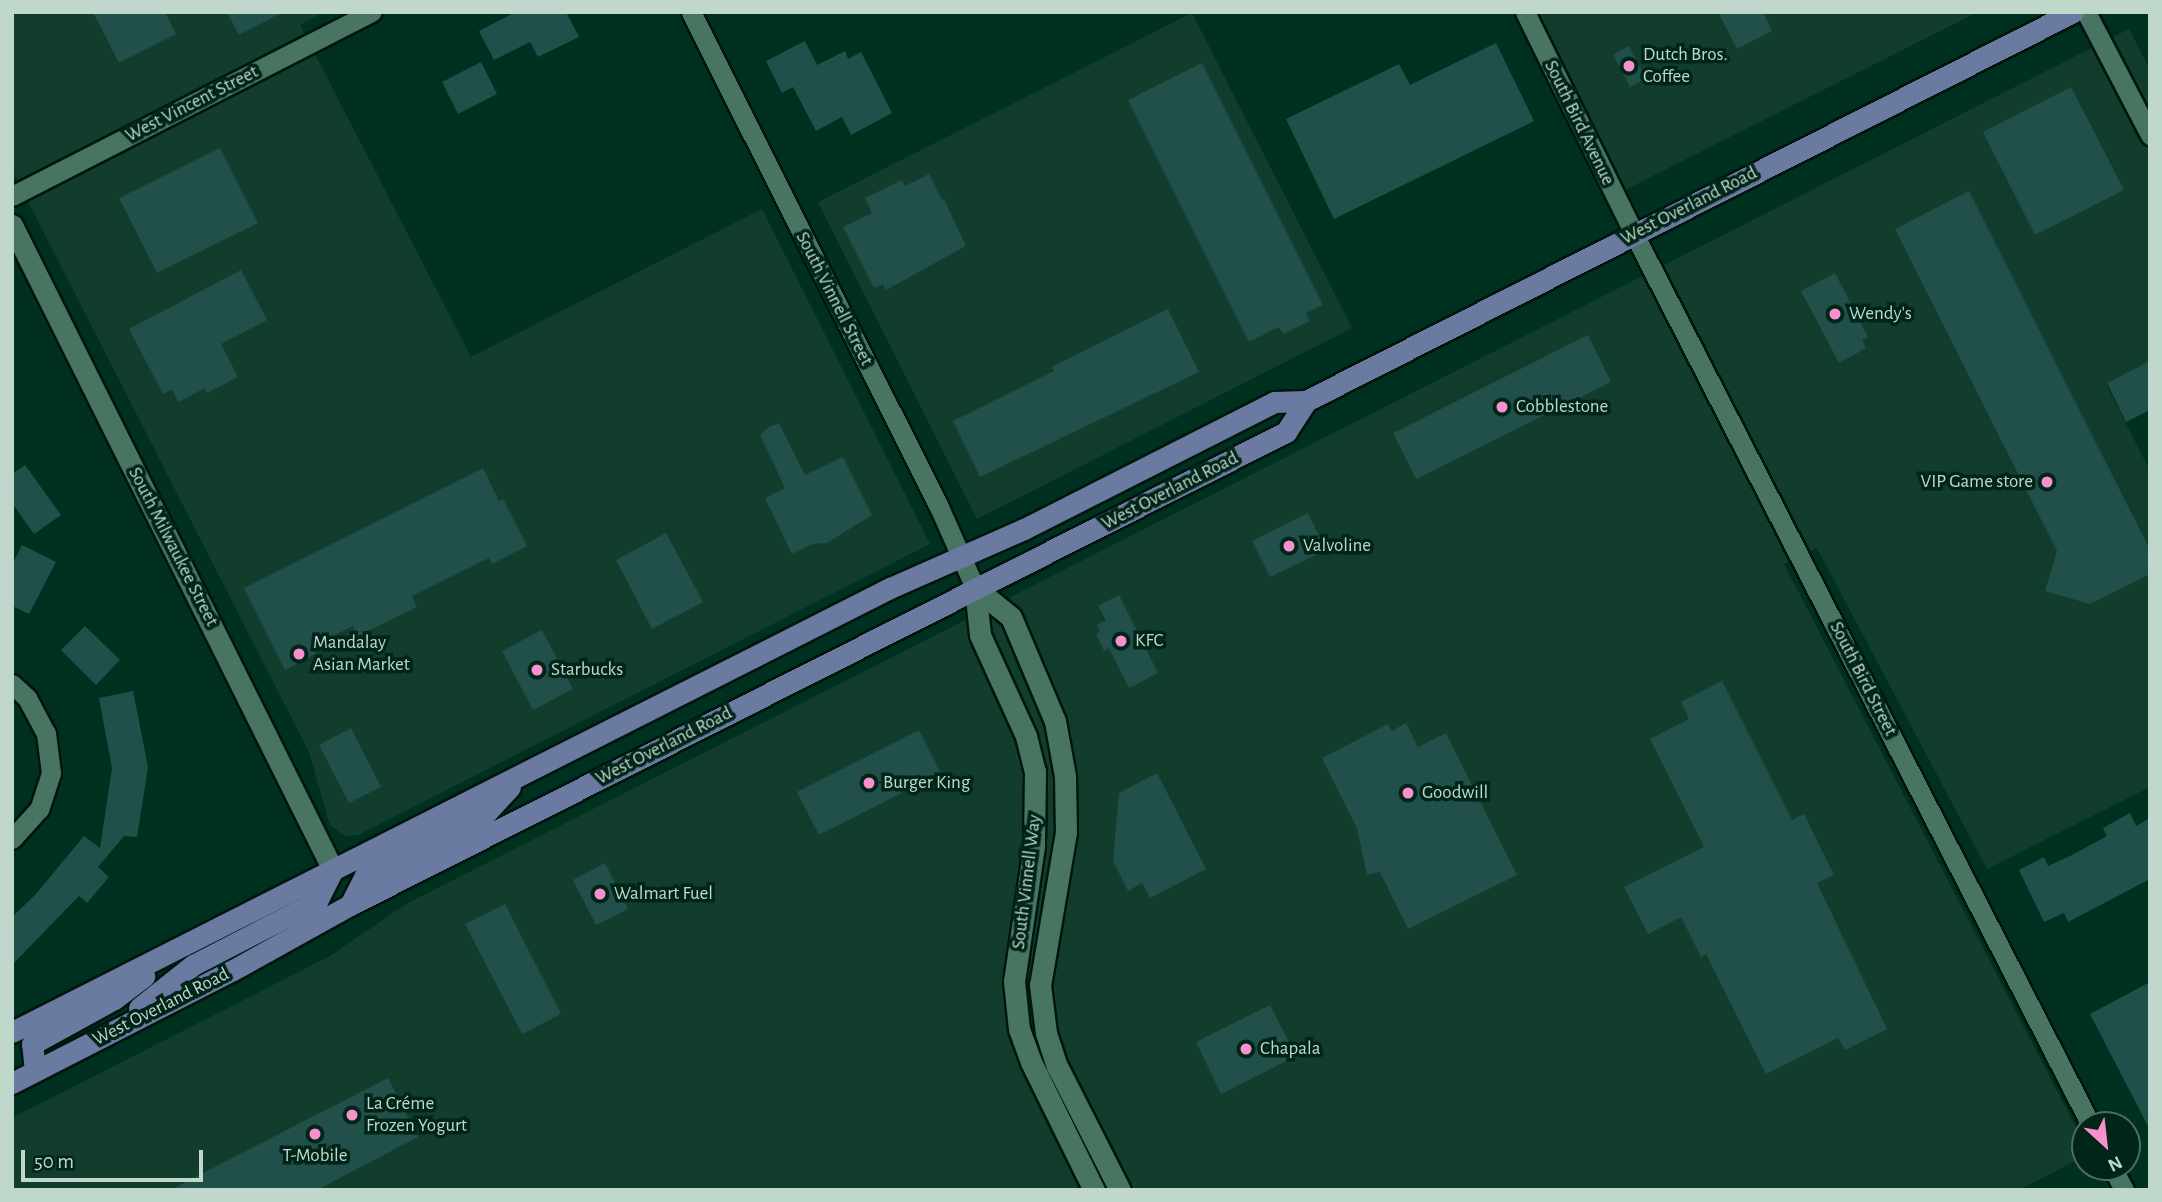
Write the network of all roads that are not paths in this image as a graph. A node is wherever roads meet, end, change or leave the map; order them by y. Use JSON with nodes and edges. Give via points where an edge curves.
{"nodes":[{"id":1,"x":372,"y":12,"type":"edge"},
{"id":2,"x":691,"y":12,"type":"edge"},
{"id":3,"x":1525,"y":12,"type":"edge"},
{"id":4,"x":2073,"y":12,"type":"edge"},
{"id":5,"x":2086,"y":12,"type":"edge"},
{"id":6,"x":2150,"y":135,"type":"edge"},
{"id":7,"x":12,"y":196,"type":"edge"},
{"id":8,"x":12,"y":225,"type":"edge"},
{"id":9,"x":1634,"y":234,"type":"junction"},
{"id":10,"x":1306,"y":401,"type":"junction"},
{"id":11,"x":962,"y":558,"type":"junction"},
{"id":12,"x":975,"y":588,"type":"junction"},
{"id":13,"x":12,"y":684,"type":"edge"},
{"id":14,"x":522,"y":774,"type":"junction"},
{"id":15,"x":12,"y":839,"type":"edge"},
{"id":16,"x":333,"y":870,"type":"junction"},
{"id":17,"x":350,"y":905,"type":"junction"},
{"id":18,"x":183,"y":945,"type":"junction"},
{"id":19,"x":12,"y":1032,"type":"edge"},
{"id":20,"x":99,"y":1039,"type":"junction"},
{"id":21,"x":35,"y":1071,"type":"junction"},
{"id":22,"x":12,"y":1083,"type":"edge"},
{"id":23,"x":2084,"y":1111,"type":"edge"},
{"id":24,"x":1094,"y":1190,"type":"edge"},
{"id":25,"x":1120,"y":1190,"type":"edge"}],
"edges":[{"from":1,"to":7,"type":"street","name":"West Vincent Street"},
{"from":2,"to":11,"type":"street","name":"South Vinnell Street"},
{"from":3,"to":9,"type":"street","name":"South Bird Avenue"},
{"from":4,"to":9,"type":"main road","name":"West Overland Road"},
{"from":5,"to":6,"type":"street"},
{"from":8,"to":16,"type":"street","name":"South Milwaukee Street"},
{"from":9,"to":10,"type":"main road","name":"West Overland Road"},
{"from":9,"to":23,"type":"street","name":"South Bird Street"},
{"from":10,"to":11,"type":"main road","name":"West Overland Road","via":[[1273,402]]},
{"from":10,"to":12,"type":"main road","name":"West Overland Road","via":[[1286,432]]},
{"from":11,"to":12,"type":"street","name":"South Vinnell Street"},
{"from":11,"to":14,"type":"main road","name":"West Overland Road","via":[[890,588]]},
{"from":12,"to":17,"type":"main road","name":"West Overland Road"},
{"from":12,"to":24,"type":"street","name":"South Vinnell Way","via":[[980,635],[1026,736],[1035,771],[1034,846],[1014,981],[1019,1029]]},
{"from":12,"to":25,"type":"street","name":"South Vinnell Way","via":[[1011,617],[1055,722],[1065,776],[1066,832],[1040,985],[1046,1032],[1057,1066]]},
{"from":13,"to":15,"type":"street","via":[[27,698],[46,733],[51,772],[38,809]]},
{"from":14,"to":16,"type":"main road","name":"West Overland Road"},
{"from":14,"to":17,"type":"main road","via":[[484,815],[365,875]]},
{"from":16,"to":18,"type":"main road","name":"West Overland Road"},
{"from":16,"to":20,"type":"main road","via":[[317,901],[194,965]]},
{"from":17,"to":20,"type":"main road","name":"West Overland Road"},
{"from":18,"to":19,"type":"main road","name":"West Overland Road"},
{"from":18,"to":21,"type":"main road","via":[[114,999],[32,1044]]},
{"from":20,"to":21,"type":"main road","name":"West Overland Road"},
{"from":21,"to":22,"type":"main road","name":"West Overland Road"}]}
